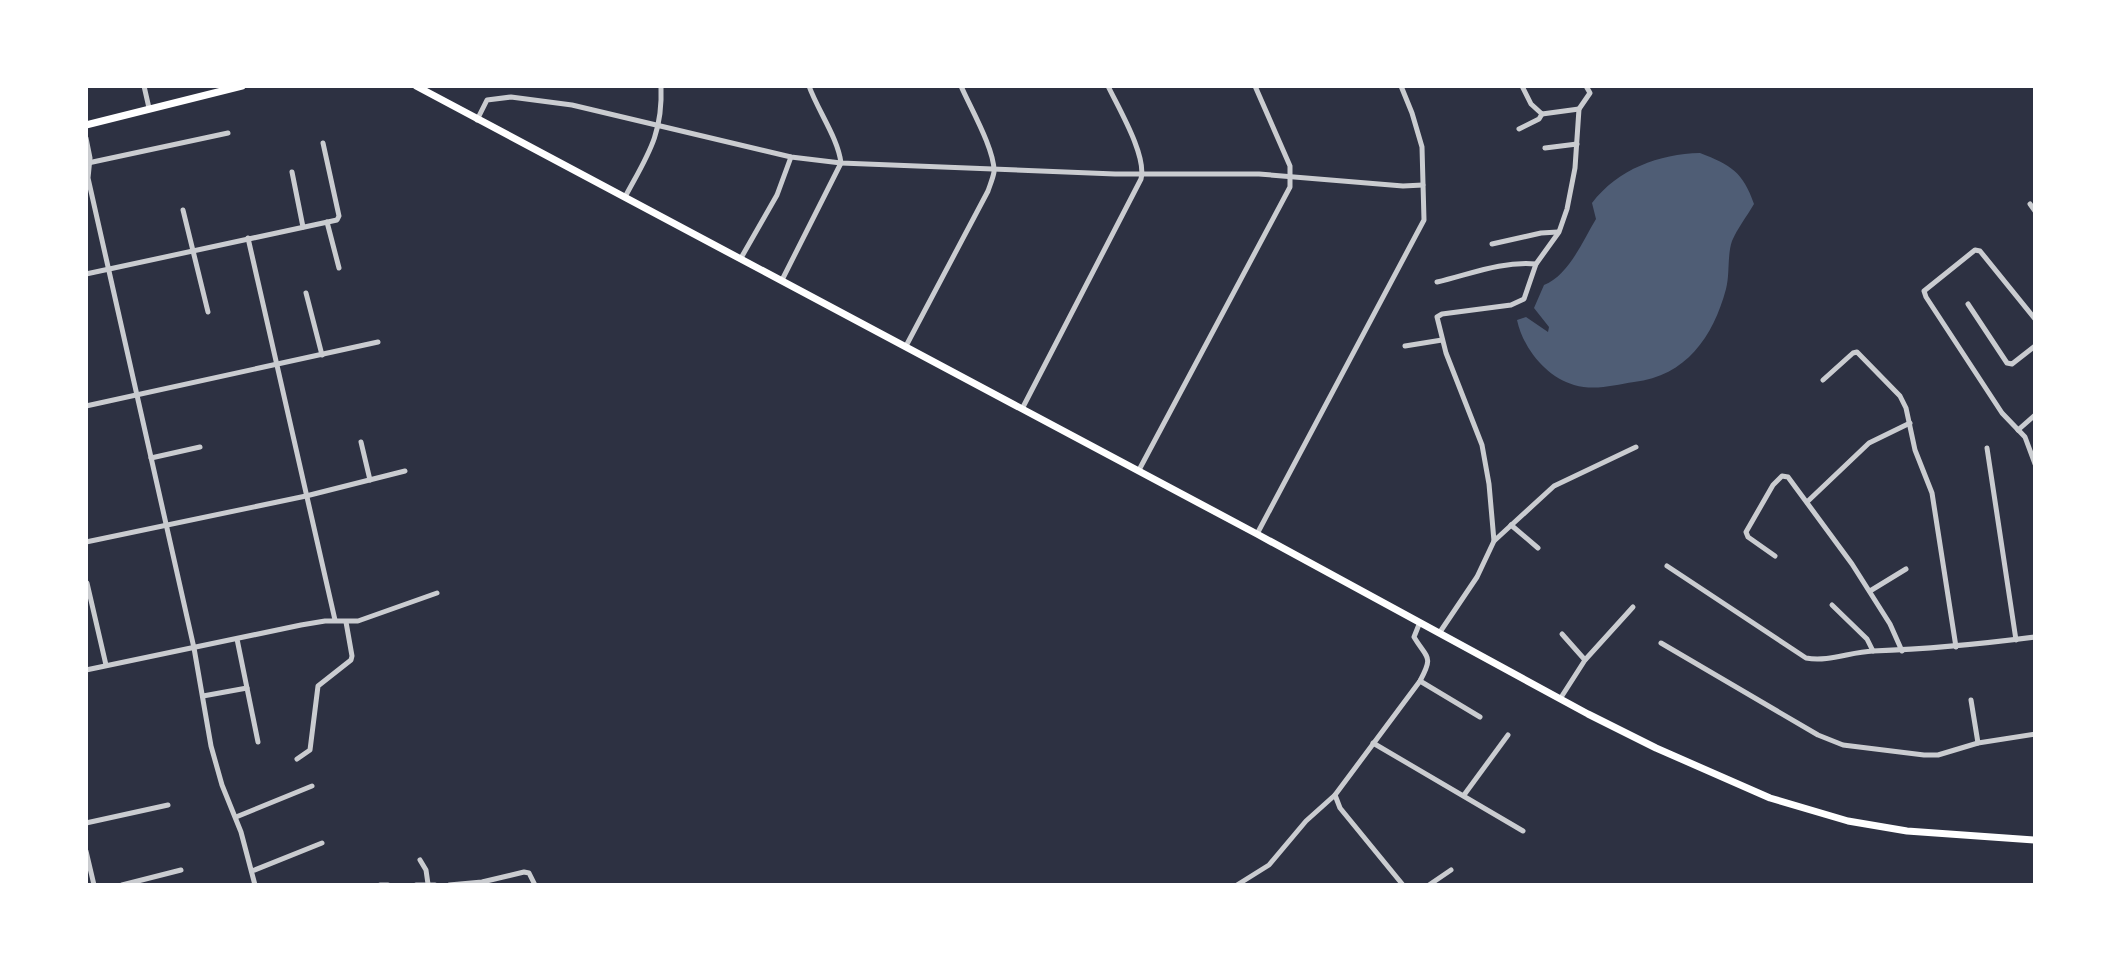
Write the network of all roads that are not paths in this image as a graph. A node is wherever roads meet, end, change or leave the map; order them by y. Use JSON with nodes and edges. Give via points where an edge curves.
{"nodes":[{"id":1,"x":144,"y":86,"type":"edge"},
{"id":2,"x":242,"y":86,"type":"edge"},
{"id":3,"x":416,"y":86,"type":"edge"},
{"id":4,"x":661,"y":86,"type":"edge"},
{"id":5,"x":809,"y":86,"type":"edge"},
{"id":6,"x":961,"y":86,"type":"edge"},
{"id":7,"x":1108,"y":86,"type":"edge"},
{"id":8,"x":1255,"y":86,"type":"edge"},
{"id":9,"x":1401,"y":86,"type":"edge"},
{"id":10,"x":1522,"y":86,"type":"edge"},
{"id":11,"x":1586,"y":86,"type":"edge"},
{"id":12,"x":149,"y":108,"type":"junction"},
{"id":13,"x":1579,"y":109,"type":"junction"},
{"id":14,"x":1542,"y":114,"type":"junction"},
{"id":15,"x":477,"y":120,"type":"junction"},
{"id":16,"x":86,"y":125,"type":"edge"},
{"id":17,"x":660,"y":125,"type":"junction"},
{"id":18,"x":1519,"y":129,"type":"dead end"},
{"id":19,"x":228,"y":133,"type":"dead end"},
{"id":20,"x":86,"y":138,"type":"edge"},
{"id":21,"x":323,"y":143,"type":"dead end"},
{"id":22,"x":1577,"y":144,"type":"junction"},
{"id":23,"x":1545,"y":148,"type":"dead end"},
{"id":24,"x":791,"y":157,"type":"junction"},
{"id":25,"x":88,"y":163,"type":"edge"},
{"id":26,"x":841,"y":163,"type":"junction"},
{"id":27,"x":994,"y":169,"type":"junction"},
{"id":28,"x":292,"y":172,"type":"dead end"},
{"id":29,"x":1143,"y":172,"type":"junction"},
{"id":30,"x":1292,"y":177,"type":"junction"},
{"id":31,"x":1423,"y":185,"type":"junction"},
{"id":32,"x":625,"y":197,"type":"junction"},
{"id":33,"x":2030,"y":204,"type":"dead end"},
{"id":34,"x":183,"y":210,"type":"dead end"},
{"id":35,"x":2035,"y":211,"type":"edge"},
{"id":36,"x":327,"y":222,"type":"junction"},
{"id":37,"x":303,"y":227,"type":"junction"},
{"id":38,"x":1559,"y":232,"type":"junction"},
{"id":39,"x":248,"y":238,"type":"junction"},
{"id":40,"x":1492,"y":244,"type":"dead end"},
{"id":41,"x":193,"y":250,"type":"junction"},
{"id":42,"x":741,"y":258,"type":"junction"},
{"id":43,"x":1536,"y":264,"type":"junction"},
{"id":44,"x":339,"y":268,"type":"dead end"},
{"id":45,"x":107,"y":269,"type":"junction"},
{"id":46,"x":86,"y":274,"type":"edge"},
{"id":47,"x":782,"y":280,"type":"junction"},
{"id":48,"x":1437,"y":282,"type":"dead end"},
{"id":49,"x":306,"y":293,"type":"dead end"},
{"id":50,"x":1968,"y":304,"type":"dead end"},
{"id":51,"x":208,"y":312,"type":"dead end"},
{"id":52,"x":2035,"y":319,"type":"edge"},
{"id":53,"x":1442,"y":340,"type":"junction"},
{"id":54,"x":378,"y":342,"type":"dead end"},
{"id":55,"x":906,"y":346,"type":"junction"},
{"id":56,"x":1405,"y":346,"type":"dead end"},
{"id":57,"x":2035,"y":346,"type":"edge"},
{"id":58,"x":322,"y":355,"type":"junction"},
{"id":59,"x":277,"y":365,"type":"junction"},
{"id":60,"x":1823,"y":380,"type":"dead end"},
{"id":61,"x":137,"y":396,"type":"junction"},
{"id":62,"x":86,"y":406,"type":"edge"},
{"id":63,"x":1022,"y":409,"type":"junction"},
{"id":64,"x":2035,"y":415,"type":"edge"},
{"id":65,"x":1910,"y":423,"type":"junction"},
{"id":66,"x":2018,"y":430,"type":"junction"},
{"id":67,"x":361,"y":442,"type":"dead end"},
{"id":68,"x":200,"y":447,"type":"dead end"},
{"id":69,"x":1636,"y":447,"type":"dead end"},
{"id":70,"x":1987,"y":448,"type":"dead end"},
{"id":71,"x":151,"y":458,"type":"junction"},
{"id":72,"x":2035,"y":464,"type":"edge"},
{"id":73,"x":1139,"y":470,"type":"junction"},
{"id":74,"x":405,"y":471,"type":"dead end"},
{"id":75,"x":370,"y":480,"type":"junction"},
{"id":76,"x":306,"y":496,"type":"junction"},
{"id":77,"x":1807,"y":502,"type":"junction"},
{"id":78,"x":1511,"y":525,"type":"junction"},
{"id":79,"x":166,"y":526,"type":"junction"},
{"id":80,"x":1257,"y":534,"type":"junction"},
{"id":81,"x":1494,"y":541,"type":"junction"},
{"id":82,"x":86,"y":542,"type":"edge"},
{"id":83,"x":1538,"y":548,"type":"dead end"},
{"id":84,"x":1775,"y":556,"type":"dead end"},
{"id":85,"x":1667,"y":566,"type":"dead end"},
{"id":86,"x":1906,"y":569,"type":"dead end"},
{"id":87,"x":87,"y":583,"type":"edge"},
{"id":88,"x":1870,"y":591,"type":"junction"},
{"id":89,"x":437,"y":593,"type":"dead end"},
{"id":90,"x":1832,"y":605,"type":"dead end"},
{"id":91,"x":1633,"y":607,"type":"dead end"},
{"id":92,"x":335,"y":620,"type":"junction"},
{"id":93,"x":1420,"y":621,"type":"junction"},
{"id":94,"x":346,"y":622,"type":"junction"},
{"id":95,"x":1440,"y":632,"type":"junction"},
{"id":96,"x":1562,"y":634,"type":"dead end"},
{"id":97,"x":2035,"y":637,"type":"edge"},
{"id":98,"x":237,"y":639,"type":"junction"},
{"id":99,"x":2016,"y":640,"type":"junction"},
{"id":100,"x":1661,"y":643,"type":"dead end"},
{"id":101,"x":1956,"y":647,"type":"junction"},
{"id":102,"x":194,"y":648,"type":"junction"},
{"id":103,"x":1873,"y":651,"type":"junction"},
{"id":104,"x":1902,"y":651,"type":"junction"},
{"id":105,"x":1585,"y":660,"type":"junction"},
{"id":106,"x":106,"y":665,"type":"junction"},
{"id":107,"x":86,"y":670,"type":"edge"},
{"id":108,"x":1420,"y":681,"type":"junction"},
{"id":109,"x":247,"y":688,"type":"junction"},
{"id":110,"x":203,"y":696,"type":"junction"},
{"id":111,"x":1560,"y":699,"type":"junction"},
{"id":112,"x":1971,"y":700,"type":"dead end"},
{"id":113,"x":1480,"y":717,"type":"dead end"},
{"id":114,"x":2035,"y":734,"type":"edge"},
{"id":115,"x":1508,"y":735,"type":"dead end"},
{"id":116,"x":258,"y":742,"type":"dead end"},
{"id":117,"x":1373,"y":743,"type":"junction"},
{"id":118,"x":1978,"y":743,"type":"junction"},
{"id":119,"x":297,"y":759,"type":"dead end"},
{"id":120,"x":312,"y":786,"type":"dead end"},
{"id":121,"x":1335,"y":795,"type":"junction"},
{"id":122,"x":1464,"y":795,"type":"junction"},
{"id":123,"x":168,"y":805,"type":"dead end"},
{"id":124,"x":236,"y":817,"type":"junction"},
{"id":125,"x":86,"y":823,"type":"edge"},
{"id":126,"x":1523,"y":831,"type":"dead end"},
{"id":127,"x":2035,"y":840,"type":"edge"},
{"id":128,"x":322,"y":843,"type":"dead end"},
{"id":129,"x":86,"y":851,"type":"edge"},
{"id":130,"x":420,"y":860,"type":"dead end"},
{"id":131,"x":181,"y":870,"type":"dead end"},
{"id":132,"x":1451,"y":870,"type":"dead end"},
{"id":133,"x":252,"y":871,"type":"junction"},
{"id":134,"x":428,"y":884,"type":"edge"},
{"id":135,"x":94,"y":885,"type":"edge"},
{"id":136,"x":122,"y":885,"type":"edge"},
{"id":137,"x":255,"y":885,"type":"edge"},
{"id":138,"x":380,"y":885,"type":"edge"},
{"id":139,"x":388,"y":885,"type":"edge"},
{"id":140,"x":416,"y":885,"type":"edge"},
{"id":141,"x":435,"y":885,"type":"edge"},
{"id":142,"x":449,"y":885,"type":"edge"},
{"id":143,"x":535,"y":885,"type":"edge"},
{"id":144,"x":1237,"y":885,"type":"edge"},
{"id":145,"x":1403,"y":885,"type":"edge"},
{"id":146,"x":1429,"y":885,"type":"edge"}],
"edges":[{"from":1,"to":12,"type":"street"},
{"from":2,"to":12,"type":"main road"},
{"from":3,"to":15,"type":"main road"},
{"from":4,"to":17,"type":"street"},
{"from":5,"to":26,"type":"street"},
{"from":6,"to":27,"type":"street"},
{"from":7,"to":29,"type":"street"},
{"from":8,"to":30,"type":"street"},
{"from":9,"to":31,"type":"street","via":[[1418,131]]},
{"from":10,"to":14,"type":"street"},
{"from":11,"to":13,"type":"street","via":[[1590,93]]},
{"from":12,"to":16,"type":"main road"},
{"from":13,"to":14,"type":"street"},
{"from":13,"to":22,"type":"street"},
{"from":14,"to":18,"type":"street"},
{"from":15,"to":17,"type":"street","via":[[487,100],[511,97],[603,110]]},
{"from":15,"to":32,"type":"main road"},
{"from":17,"to":24,"type":"street"},
{"from":17,"to":32,"type":"street"},
{"from":19,"to":25,"type":"street"},
{"from":20,"to":25,"type":"street"},
{"from":21,"to":36,"type":"street","via":[[339,216]]},
{"from":22,"to":23,"type":"street"},
{"from":22,"to":38,"type":"street","via":[[1573,189]]},
{"from":24,"to":26,"type":"street"},
{"from":24,"to":42,"type":"street","via":[[777,195]]},
{"from":25,"to":45,"type":"street"},
{"from":26,"to":27,"type":"street"},
{"from":26,"to":47,"type":"street"},
{"from":27,"to":29,"type":"street"},
{"from":27,"to":55,"type":"street","via":[[988,191]]},
{"from":28,"to":37,"type":"street"},
{"from":29,"to":30,"type":"street"},
{"from":29,"to":63,"type":"street"},
{"from":30,"to":31,"type":"street"},
{"from":30,"to":73,"type":"street","via":[[1284,201]]},
{"from":31,"to":80,"type":"street","via":[[1424,220]]},
{"from":32,"to":42,"type":"main road"},
{"from":33,"to":35,"type":"street"},
{"from":34,"to":41,"type":"street"},
{"from":36,"to":37,"type":"street"},
{"from":36,"to":44,"type":"street"},
{"from":37,"to":39,"type":"street"},
{"from":38,"to":40,"type":"street"},
{"from":38,"to":43,"type":"street"},
{"from":39,"to":41,"type":"street"},
{"from":39,"to":59,"type":"street"},
{"from":41,"to":45,"type":"street"},
{"from":41,"to":51,"type":"street"},
{"from":42,"to":47,"type":"main road"},
{"from":43,"to":48,"type":"street","via":[[1484,267]]},
{"from":43,"to":53,"type":"street","via":[[1519,302],[1439,315]]},
{"from":45,"to":46,"type":"street"},
{"from":45,"to":61,"type":"street"},
{"from":47,"to":55,"type":"main road"},
{"from":49,"to":58,"type":"street"},
{"from":50,"to":57,"type":"street","via":[[2007,363]]},
{"from":52,"to":66,"type":"street","via":[[1980,251],[1924,291]]},
{"from":53,"to":56,"type":"street"},
{"from":53,"to":81,"type":"street","via":[[1482,445]]},
{"from":54,"to":58,"type":"street"},
{"from":55,"to":63,"type":"main road"},
{"from":58,"to":59,"type":"street"},
{"from":59,"to":61,"type":"street"},
{"from":59,"to":76,"type":"street"},
{"from":60,"to":65,"type":"street","via":[[1857,352],[1900,396]]},
{"from":61,"to":62,"type":"street"},
{"from":61,"to":71,"type":"street"},
{"from":63,"to":73,"type":"main road"},
{"from":64,"to":66,"type":"street"},
{"from":65,"to":77,"type":"street","via":[[1869,443]]},
{"from":65,"to":101,"type":"street","via":[[1932,493]]},
{"from":66,"to":72,"type":"street"},
{"from":67,"to":75,"type":"street"},
{"from":68,"to":71,"type":"street"},
{"from":69,"to":78,"type":"street","via":[[1554,486]]},
{"from":70,"to":99,"type":"street"},
{"from":71,"to":79,"type":"street"},
{"from":73,"to":80,"type":"main road"},
{"from":74,"to":75,"type":"street"},
{"from":75,"to":76,"type":"street"},
{"from":76,"to":79,"type":"street"},
{"from":76,"to":92,"type":"street"},
{"from":77,"to":84,"type":"street","via":[[1788,477],[1777,478],[1746,532]]},
{"from":77,"to":88,"type":"street"},
{"from":78,"to":81,"type":"street"},
{"from":78,"to":83,"type":"street"},
{"from":79,"to":82,"type":"street"},
{"from":79,"to":102,"type":"street"},
{"from":80,"to":93,"type":"main road"},
{"from":81,"to":95,"type":"street"},
{"from":85,"to":103,"type":"street","via":[[1806,658]]},
{"from":86,"to":88,"type":"street"},
{"from":87,"to":106,"type":"street"},
{"from":88,"to":104,"type":"street"},
{"from":89,"to":94,"type":"street"},
{"from":90,"to":103,"type":"street"},
{"from":91,"to":105,"type":"street"},
{"from":92,"to":94,"type":"street"},
{"from":92,"to":98,"type":"street"},
{"from":93,"to":95,"type":"main road"},
{"from":93,"to":108,"type":"street","via":[[1414,637],[1430,661]]},
{"from":94,"to":119,"type":"street","via":[[351,660],[318,686],[310,750]]},
{"from":95,"to":111,"type":"main road"},
{"from":96,"to":105,"type":"street"},
{"from":97,"to":99,"type":"street"},
{"from":98,"to":102,"type":"street"},
{"from":98,"to":109,"type":"street"},
{"from":99,"to":101,"type":"street"},
{"from":100,"to":118,"type":"street","via":[[1834,742],[1924,755]]},
{"from":101,"to":104,"type":"street"},
{"from":102,"to":106,"type":"street"},
{"from":102,"to":110,"type":"street"},
{"from":103,"to":104,"type":"street"},
{"from":105,"to":111,"type":"street"},
{"from":106,"to":107,"type":"street"},
{"from":108,"to":113,"type":"street"},
{"from":108,"to":117,"type":"street"},
{"from":109,"to":110,"type":"street"},
{"from":109,"to":116,"type":"street"},
{"from":110,"to":124,"type":"street","via":[[214,760]]},
{"from":111,"to":127,"type":"main road","via":[[1740,786],[1819,814],[1907,831]]},
{"from":112,"to":118,"type":"street"},
{"from":114,"to":118,"type":"street"},
{"from":115,"to":122,"type":"street"},
{"from":117,"to":121,"type":"street"},
{"from":117,"to":122,"type":"street"},
{"from":120,"to":124,"type":"street"},
{"from":121,"to":144,"type":"street","via":[[1269,865]]},
{"from":121,"to":145,"type":"street"},
{"from":122,"to":126,"type":"street"},
{"from":123,"to":125,"type":"street"},
{"from":124,"to":133,"type":"street"},
{"from":128,"to":133,"type":"street"},
{"from":129,"to":135,"type":"street"},
{"from":130,"to":134,"type":"street"},
{"from":131,"to":136,"type":"street"},
{"from":132,"to":146,"type":"street"},
{"from":133,"to":137,"type":"street"},
{"from":134,"to":140,"type":"street"},
{"from":134,"to":141,"type":"street"},
{"from":138,"to":139,"type":"street"},
{"from":142,"to":143,"type":"street","via":[[524,872]]}]}
